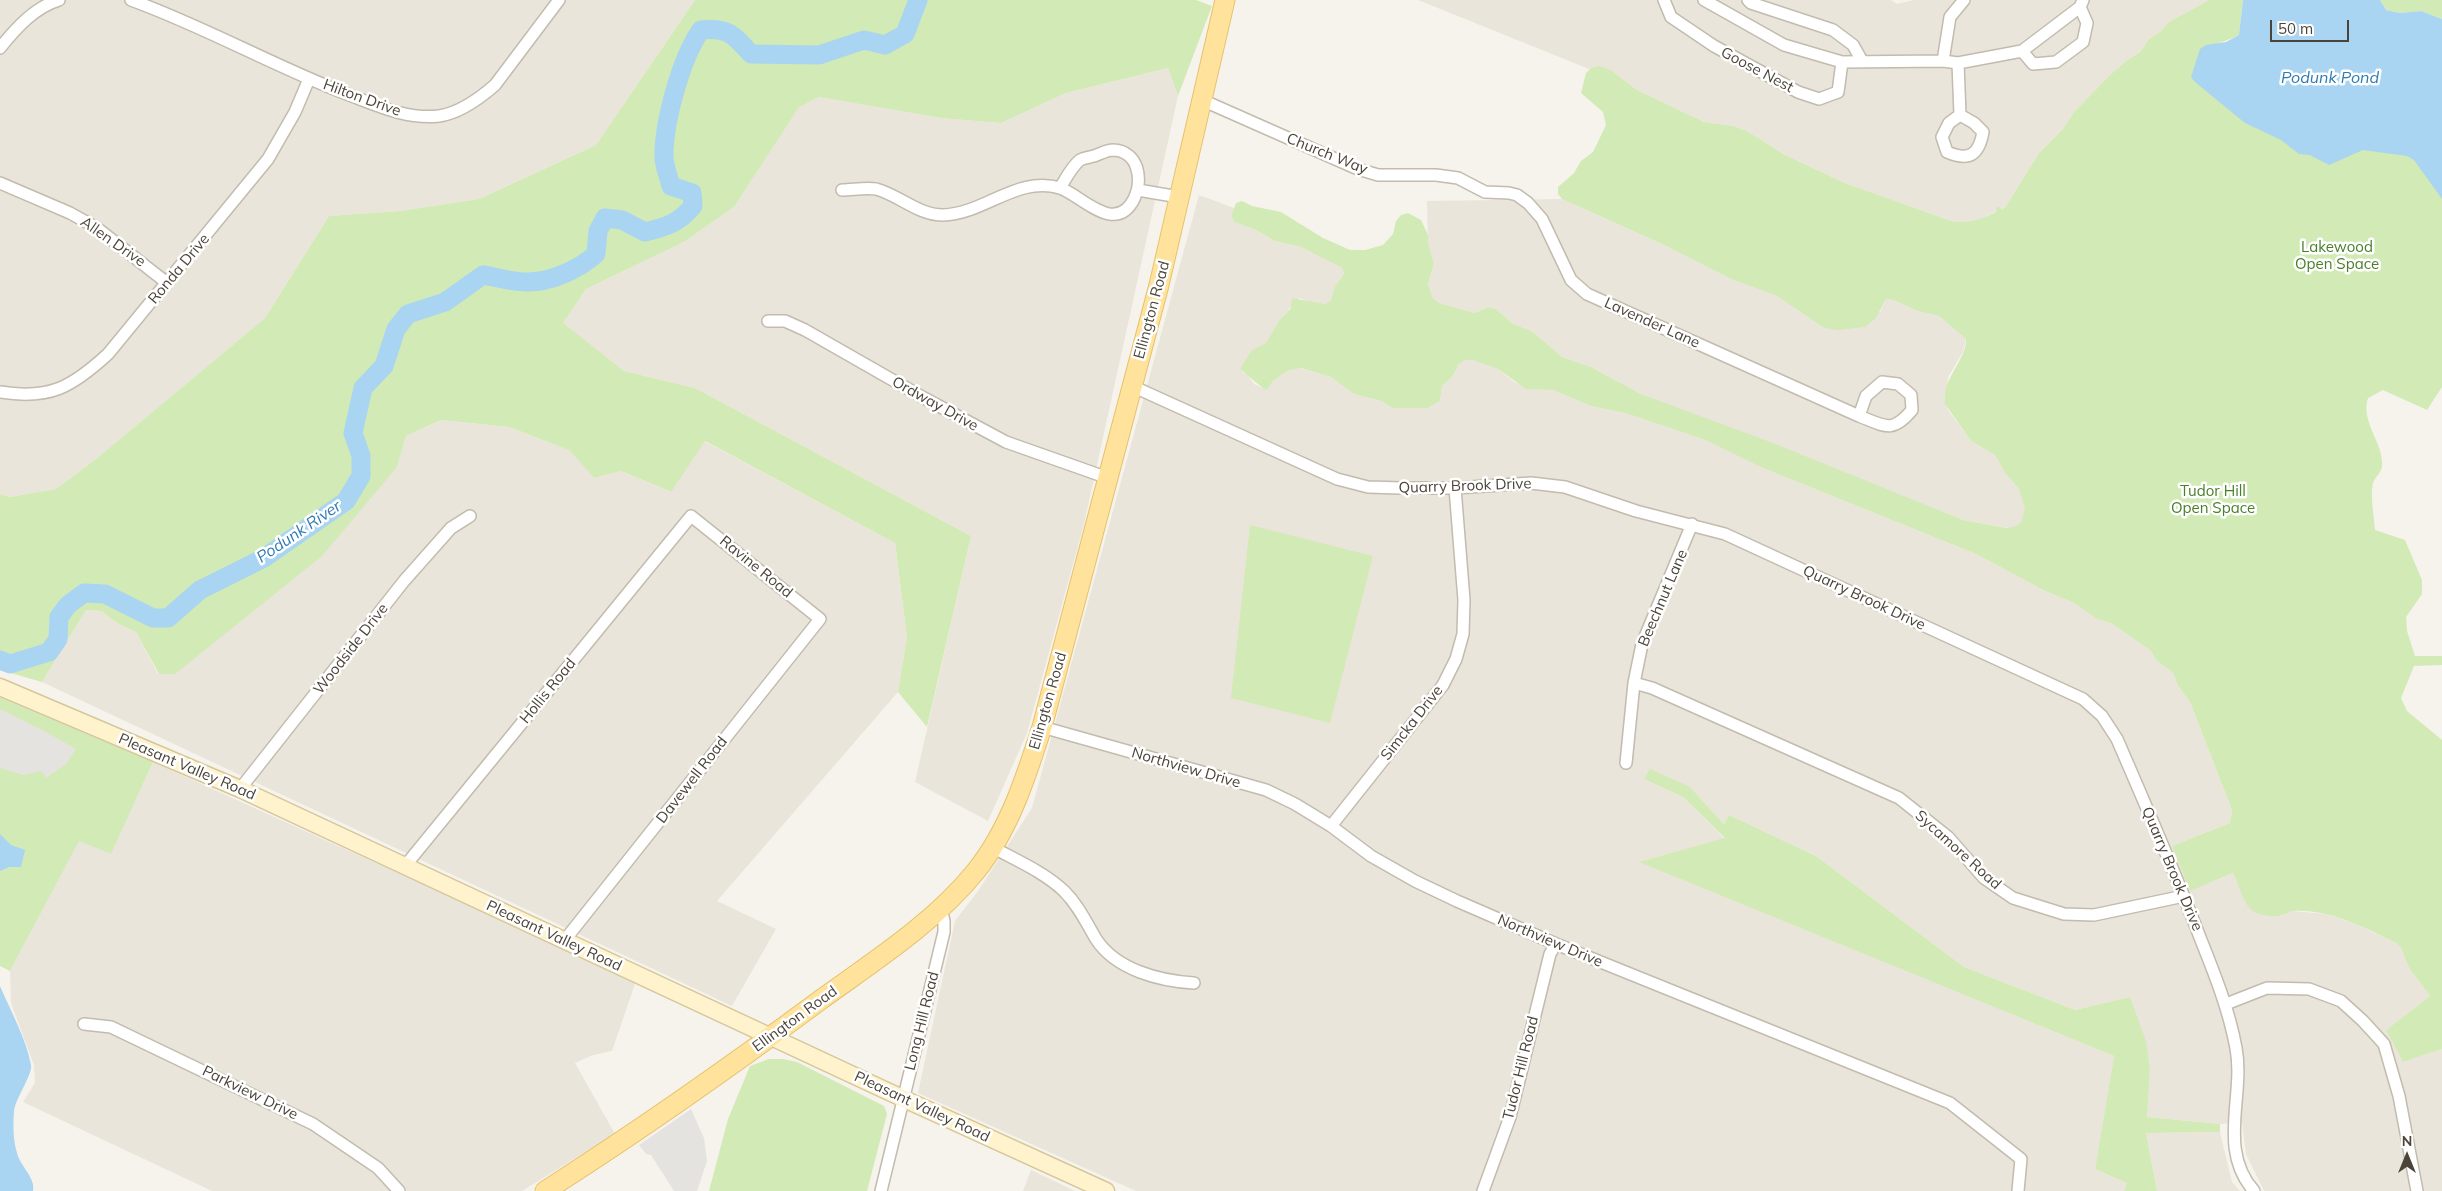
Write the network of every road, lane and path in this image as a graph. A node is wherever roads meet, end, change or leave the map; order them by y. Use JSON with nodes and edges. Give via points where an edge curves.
{"nodes":[{"id":1,"x":59,"y":0,"type":"edge"},
{"id":2,"x":131,"y":0,"type":"edge"},
{"id":3,"x":559,"y":0,"type":"edge"},
{"id":4,"x":1225,"y":0,"type":"edge"},
{"id":5,"x":1664,"y":0,"type":"edge"},
{"id":6,"x":1704,"y":0,"type":"edge"},
{"id":7,"x":1964,"y":0,"type":"edge"},
{"id":8,"x":1749,"y":2,"type":"edge"},
{"id":9,"x":2081,"y":4,"type":"edge"},
{"id":10,"x":1742,"y":21,"type":"junction"},
{"id":11,"x":0,"y":48,"type":"edge"},
{"id":12,"x":2022,"y":52,"type":"junction"},
{"id":13,"x":1943,"y":60,"type":"junction"},
{"id":14,"x":1862,"y":61,"type":"junction"},
{"id":15,"x":1842,"y":62,"type":"junction"},
{"id":16,"x":1958,"y":63,"type":"junction"},
{"id":17,"x":309,"y":79,"type":"junction"},
{"id":18,"x":1202,"y":100,"type":"junction"},
{"id":19,"x":1960,"y":114,"type":"dead end"},
{"id":20,"x":0,"y":183,"type":"edge"},
{"id":21,"x":1060,"y":188,"type":"junction"},
{"id":22,"x":842,"y":190,"type":"dead end"},
{"id":23,"x":1138,"y":190,"type":"junction"},
{"id":24,"x":1485,"y":192,"type":"joint"},
{"id":25,"x":1179,"y":197,"type":"junction"},
{"id":26,"x":167,"y":283,"type":"junction"},
{"id":27,"x":768,"y":321,"type":"dead end"},
{"id":28,"x":1132,"y":386,"type":"junction"},
{"id":29,"x":0,"y":392,"type":"edge"},
{"id":30,"x":1859,"y":416,"type":"junction"},
{"id":31,"x":1108,"y":478,"type":"junction"},
{"id":32,"x":1455,"y":488,"type":"junction"},
{"id":33,"x":470,"y":516,"type":"dead end"},
{"id":34,"x":692,"y":516,"type":"joint"},
{"id":35,"x":1692,"y":524,"type":"junction"},
{"id":36,"x":820,"y":619,"type":"joint"},
{"id":37,"x":1634,"y":683,"type":"junction"},
{"id":38,"x":0,"y":687,"type":"edge"},
{"id":39,"x":1042,"y":728,"type":"junction"},
{"id":40,"x":1626,"y":763,"type":"dead end"},
{"id":41,"x":240,"y":790,"type":"junction"},
{"id":42,"x":1331,"y":826,"type":"junction"},
{"id":43,"x":992,"y":847,"type":"junction"},
{"id":44,"x":405,"y":866,"type":"junction"},
{"id":45,"x":2184,"y":896,"type":"junction"},
{"id":46,"x":940,"y":909,"type":"junction"},
{"id":47,"x":564,"y":941,"type":"junction"},
{"id":48,"x":1556,"y":944,"type":"junction"},
{"id":49,"x":1194,"y":983,"type":"dead end"},
{"id":50,"x":2226,"y":1004,"type":"junction"},
{"id":51,"x":84,"y":1024,"type":"dead end"},
{"id":52,"x":770,"y":1036,"type":"junction"},
{"id":53,"x":902,"y":1098,"type":"junction"},
{"id":54,"x":399,"y":1191,"type":"edge"},
{"id":55,"x":545,"y":1191,"type":"edge"},
{"id":56,"x":881,"y":1191,"type":"edge"},
{"id":57,"x":1106,"y":1191,"type":"edge"},
{"id":58,"x":1483,"y":1191,"type":"edge"},
{"id":59,"x":2018,"y":1191,"type":"edge"},
{"id":60,"x":2254,"y":1191,"type":"edge"},
{"id":61,"x":2417,"y":1191,"type":"edge"}],
"edges":[{"from":1,"to":11,"type":"street","via":[[24,22]]},
{"from":2,"to":17,"type":"street","name":"Hilton Drive"},
{"from":3,"to":17,"type":"street","name":"Hilton Drive","via":[[495,85],[482,96],[440,116],[402,113]]},
{"from":4,"to":18,"type":"main road","name":"Ellington Road"},
{"from":5,"to":15,"type":"street","name":"Goose Nest","via":[[1671,17],[1714,46],[1812,97],[1819,99],[1838,92]]},
{"from":6,"to":10,"type":"street"},
{"from":7,"to":13,"type":"street","via":[[1950,17]]},
{"from":8,"to":10,"type":"street"},
{"from":8,"to":14,"type":"street","via":[[1833,30],[1853,45]]},
{"from":9,"to":12,"type":"street"},
{"from":9,"to":12,"type":"street","via":[[2087,23],[2083,42],[2056,62],[2033,64]]},
{"from":10,"to":15,"type":"street","via":[[1784,45]]},
{"from":12,"to":16,"type":"street"},
{"from":13,"to":14,"type":"street"},
{"from":13,"to":16,"type":"street"},
{"from":14,"to":15,"type":"street"},
{"from":16,"to":19,"type":"street"},
{"from":17,"to":26,"type":"street","name":"Ronda Drive","via":[[296,112],[268,159]]},
{"from":18,"to":24,"type":"street","name":"Church Way","via":[[1358,169],[1378,175],[1458,178]]},
{"from":18,"to":25,"type":"main road","name":"Ellington Road"},
{"from":20,"to":26,"type":"street","name":"Allen Drive","via":[[97,228]]},
{"from":21,"to":22,"type":"street","via":[[1032,186],[1008,193],[979,208],[942,215],[922,210],[875,189]]},
{"from":21,"to":23,"type":"street","via":[[1094,210],[1116,214],[1130,207]]},
{"from":21,"to":23,"type":"street","via":[[1080,160],[1112,150],[1126,154],[1134,162],[1140,174]]},
{"from":23,"to":25,"type":"street"},
{"from":24,"to":30,"type":"street","name":"Lavender Lane","via":[[1509,193],[1528,203],[1542,219],[1571,280],[1588,294]]},
{"from":25,"to":28,"type":"main road","name":"Ellington Road"},
{"from":26,"to":29,"type":"street","name":"Ronda Drive","via":[[108,354],[84,376],[62,389],[39,394]]},
{"from":27,"to":31,"type":"street","name":"Ordway Drive","via":[[784,321],[805,330],[1006,442]]},
{"from":28,"to":31,"type":"main road","name":"Ellington Road"},
{"from":28,"to":32,"type":"street","name":"Quarry Brook Drive","via":[[1337,479],[1368,486]]},
{"from":30,"to":30,"type":"street","name":"Lavender Lane","via":[[1886,427],[1902,423],[1912,410],[1910,395],[1898,384],[1882,382],[1866,396]]},
{"from":31,"to":39,"type":"main road","name":"Ellington Road"},
{"from":32,"to":35,"type":"street","name":"Quarry Brook Drive","via":[[1531,483],[1565,486],[1636,510]]},
{"from":32,"to":42,"type":"street","name":"Simcka Drive","via":[[1464,600],[1463,634],[1456,659],[1443,685]]},
{"from":33,"to":41,"type":"street","name":"Woodside Drive","via":[[451,528],[404,581]]},
{"from":34,"to":36,"type":"street","name":"Ravine Road"},
{"from":34,"to":44,"type":"street","name":"Hollis Road"},
{"from":35,"to":37,"type":"street","name":"Beechnut Lane","via":[[1642,644]]},
{"from":35,"to":45,"type":"street","name":"Quarry Brook Drive","via":[[1725,534],[2083,699],[2102,716],[2117,739]]},
{"from":36,"to":47,"type":"street","name":"Davewell Road"},
{"from":37,"to":40,"type":"street","name":"Beechnut Lane"},
{"from":37,"to":45,"type":"street","name":"Sycamore Road","via":[[1652,688],[1899,798],[1948,837],[1984,878],[2013,898],[2064,914],[2094,916]]},
{"from":38,"to":41,"type":"main road","name":"Pleasant Valley Road"},
{"from":39,"to":42,"type":"street","name":"Northview Drive","via":[[1266,790]]},
{"from":39,"to":43,"type":"main road","name":"Ellington Road","via":[[1009,816]]},
{"from":41,"to":44,"type":"main road","name":"Pleasant Valley Road"},
{"from":42,"to":48,"type":"street","name":"Northview Drive","via":[[1371,856],[1414,881]]},
{"from":43,"to":46,"type":"main road","name":"Ellington Road","via":[[975,872]]},
{"from":43,"to":49,"type":"street","via":[[1059,887],[1077,906],[1097,940],[1114,957],[1155,978]]},
{"from":44,"to":47,"type":"main road","name":"Pleasant Valley Road"},
{"from":45,"to":50,"type":"street","name":"Quarry Brook Drive"},
{"from":46,"to":52,"type":"main road","name":"Ellington Road"},
{"from":46,"to":53,"type":"street","name":"Long Hill Road","via":[[944,932]]},
{"from":47,"to":52,"type":"main road","name":"Pleasant Valley Road"},
{"from":48,"to":58,"type":"street","name":"Tudor Hill Road","via":[[1550,954],[1510,1117]]},
{"from":48,"to":59,"type":"street","name":"Northview Drive","via":[[1950,1103],[2021,1159]]},
{"from":50,"to":60,"type":"street","name":"Quarry Brook Drive","via":[[2237,1051],[2236,1156],[2245,1181]]},
{"from":50,"to":61,"type":"street","via":[[2267,988],[2309,989],[2341,1001],[2364,1022],[2384,1044],[2399,1096]]},
{"from":51,"to":54,"type":"street","name":"Parkview Drive","via":[[111,1028],[313,1124],[378,1168]]},
{"from":52,"to":53,"type":"main road","name":"Pleasant Valley Road"},
{"from":52,"to":55,"type":"main road","name":"Ellington Road","via":[[621,1142]]},
{"from":53,"to":56,"type":"street","name":"Long Hill Road"},
{"from":53,"to":57,"type":"main road","name":"Pleasant Valley Road"}]}
